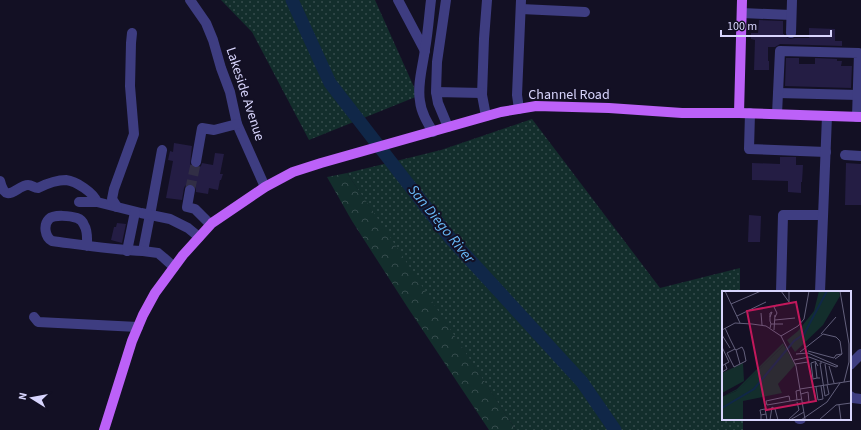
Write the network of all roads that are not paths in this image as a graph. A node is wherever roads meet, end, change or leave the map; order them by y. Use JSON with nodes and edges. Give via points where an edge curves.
{"nodes":[{"id":1,"x":190,"y":0,"type":"edge"},
{"id":2,"x":398,"y":0,"type":"edge"},
{"id":3,"x":431,"y":0,"type":"edge"},
{"id":4,"x":446,"y":0,"type":"edge"},
{"id":5,"x":487,"y":0,"type":"edge"},
{"id":6,"x":742,"y":0,"type":"edge"},
{"id":7,"x":792,"y":0,"type":"edge"},
{"id":8,"x":521,"y":5,"type":"edge"},
{"id":9,"x":585,"y":12,"type":"dead end"},
{"id":10,"x":742,"y":13,"type":"junction"},
{"id":11,"x":791,"y":15,"type":"junction"},
{"id":12,"x":791,"y":33,"type":"dead end"},
{"id":13,"x":132,"y":34,"type":"dead end"},
{"id":14,"x":425,"y":51,"type":"junction"},
{"id":15,"x":436,"y":92,"type":"junction"},
{"id":16,"x":482,"y":93,"type":"junction"},
{"id":17,"x":778,"y":93,"type":"junction"},
{"id":18,"x":858,"y":95,"type":"junction"},
{"id":19,"x":519,"y":109,"type":"junction"},
{"id":20,"x":739,"y":113,"type":"junction"},
{"id":21,"x":750,"y":113,"type":"junction"},
{"id":22,"x":777,"y":114,"type":"junction"},
{"id":23,"x":486,"y":116,"type":"junction"},
{"id":24,"x":827,"y":116,"type":"junction"},
{"id":25,"x":859,"y":117,"type":"edge"},
{"id":26,"x":237,"y":124,"type":"junction"},
{"id":27,"x":448,"y":127,"type":"junction"},
{"id":28,"x":433,"y":132,"type":"junction"},
{"id":29,"x":162,"y":150,"type":"dead end"},
{"id":30,"x":826,"y":152,"type":"junction"},
{"id":31,"x":846,"y":155,"type":"dead end"},
{"id":32,"x":861,"y":156,"type":"edge"},
{"id":33,"x":196,"y":162,"type":"tunnel mouth"},
{"id":34,"x":0,"y":181,"type":"edge"},
{"id":35,"x":265,"y":187,"type":"junction"},
{"id":36,"x":190,"y":190,"type":"tunnel mouth"},
{"id":37,"x":79,"y":202,"type":"dead end"},
{"id":38,"x":97,"y":202,"type":"junction"},
{"id":39,"x":117,"y":207,"type":"junction"},
{"id":40,"x":135,"y":212,"type":"junction"},
{"id":41,"x":823,"y":214,"type":"junction"},
{"id":42,"x":150,"y":215,"type":"junction"},
{"id":43,"x":210,"y":224,"type":"junction"},
{"id":44,"x":199,"y":237,"type":"junction"},
{"id":45,"x":87,"y":246,"type":"dead end"},
{"id":46,"x":127,"y":250,"type":"junction"},
{"id":47,"x":143,"y":251,"type":"junction"},
{"id":48,"x":174,"y":267,"type":"junction"},
{"id":49,"x":781,"y":291,"type":"edge"},
{"id":50,"x":820,"y":291,"type":"edge"},
{"id":51,"x":34,"y":317,"type":"dead end"},
{"id":52,"x":138,"y":327,"type":"junction"},
{"id":53,"x":861,"y":354,"type":"edge"},
{"id":54,"x":851,"y":364,"type":"edge"},
{"id":55,"x":851,"y":396,"type":"edge"},
{"id":56,"x":861,"y":399,"type":"edge"},
{"id":57,"x":105,"y":430,"type":"edge"}],
"edges":[{"from":1,"to":26,"type":"street","name":"Lakeside Avenue","via":[[206,23],[213,40],[230,92]]},
{"from":2,"to":14,"type":"street"},
{"from":3,"to":14,"type":"street"},
{"from":4,"to":15,"type":"street","via":[[437,62]]},
{"from":5,"to":16,"type":"street"},
{"from":6,"to":10,"type":"main road"},
{"from":7,"to":11,"type":"street"},
{"from":8,"to":9,"type":"street"},
{"from":8,"to":19,"type":"street","via":[[517,96]]},
{"from":10,"to":11,"type":"street"},
{"from":10,"to":20,"type":"main road"},
{"from":11,"to":12,"type":"street"},
{"from":13,"to":39,"type":"street","via":[[130,86],[134,134],[114,189],[112,199]]},
{"from":14,"to":28,"type":"street","via":[[420,100],[424,118]]},
{"from":15,"to":16,"type":"street"},
{"from":15,"to":27,"type":"street"},
{"from":16,"to":23,"type":"street"},
{"from":17,"to":18,"type":"street"},
{"from":17,"to":18,"type":"street","via":[[780,51],[859,53]]},
{"from":17,"to":22,"type":"street"},
{"from":18,"to":25,"type":"street"},
{"from":19,"to":20,"type":"main road","name":"Channel Road","via":[[544,106],[682,113]]},
{"from":19,"to":23,"type":"main road","name":"Channel Road"},
{"from":20,"to":21,"type":"main road","name":"Channel Road"},
{"from":21,"to":22,"type":"main road","name":"Channel Road"},
{"from":21,"to":30,"type":"street","via":[[750,149]]},
{"from":22,"to":24,"type":"main road","name":"Channel Road"},
{"from":23,"to":27,"type":"main road","name":"Channel Road"},
{"from":24,"to":25,"type":"main road","name":"Channel Road"},
{"from":24,"to":30,"type":"street"},
{"from":26,"to":33,"type":"street","via":[[214,130],[202,128]]},
{"from":26,"to":35,"type":"street","name":"Lakeside Avenue"},
{"from":27,"to":28,"type":"main road","name":"Channel Road"},
{"from":28,"to":35,"type":"main road","name":"Channel Road","via":[[293,172]]},
{"from":29,"to":42,"type":"street"},
{"from":30,"to":41,"type":"street"},
{"from":31,"to":32,"type":"street"},
{"from":34,"to":38,"type":"street","via":[[4,190],[11,193],[28,185],[38,188],[67,180],[83,187]]},
{"from":35,"to":43,"type":"main road"},
{"from":36,"to":43,"type":"street","via":[[187,207],[195,209]]},
{"from":37,"to":38,"type":"street"},
{"from":38,"to":39,"type":"street"},
{"from":39,"to":40,"type":"street"},
{"from":40,"to":42,"type":"street"},
{"from":40,"to":46,"type":"street"},
{"from":41,"to":49,"type":"street","via":[[783,215]]},
{"from":41,"to":50,"type":"street"},
{"from":42,"to":44,"type":"street","via":[[170,219]]},
{"from":42,"to":47,"type":"street"},
{"from":43,"to":44,"type":"main road"},
{"from":44,"to":48,"type":"main road"},
{"from":45,"to":46,"type":"street"},
{"from":46,"to":47,"type":"street"},
{"from":47,"to":48,"type":"street","via":[[158,253]]},
{"from":48,"to":52,"type":"main road","via":[[155,293]]},
{"from":51,"to":52,"type":"street","via":[[38,322]]},
{"from":52,"to":57,"type":"main road"},
{"from":53,"to":54,"type":"street"},
{"from":55,"to":56,"type":"street"}]}
